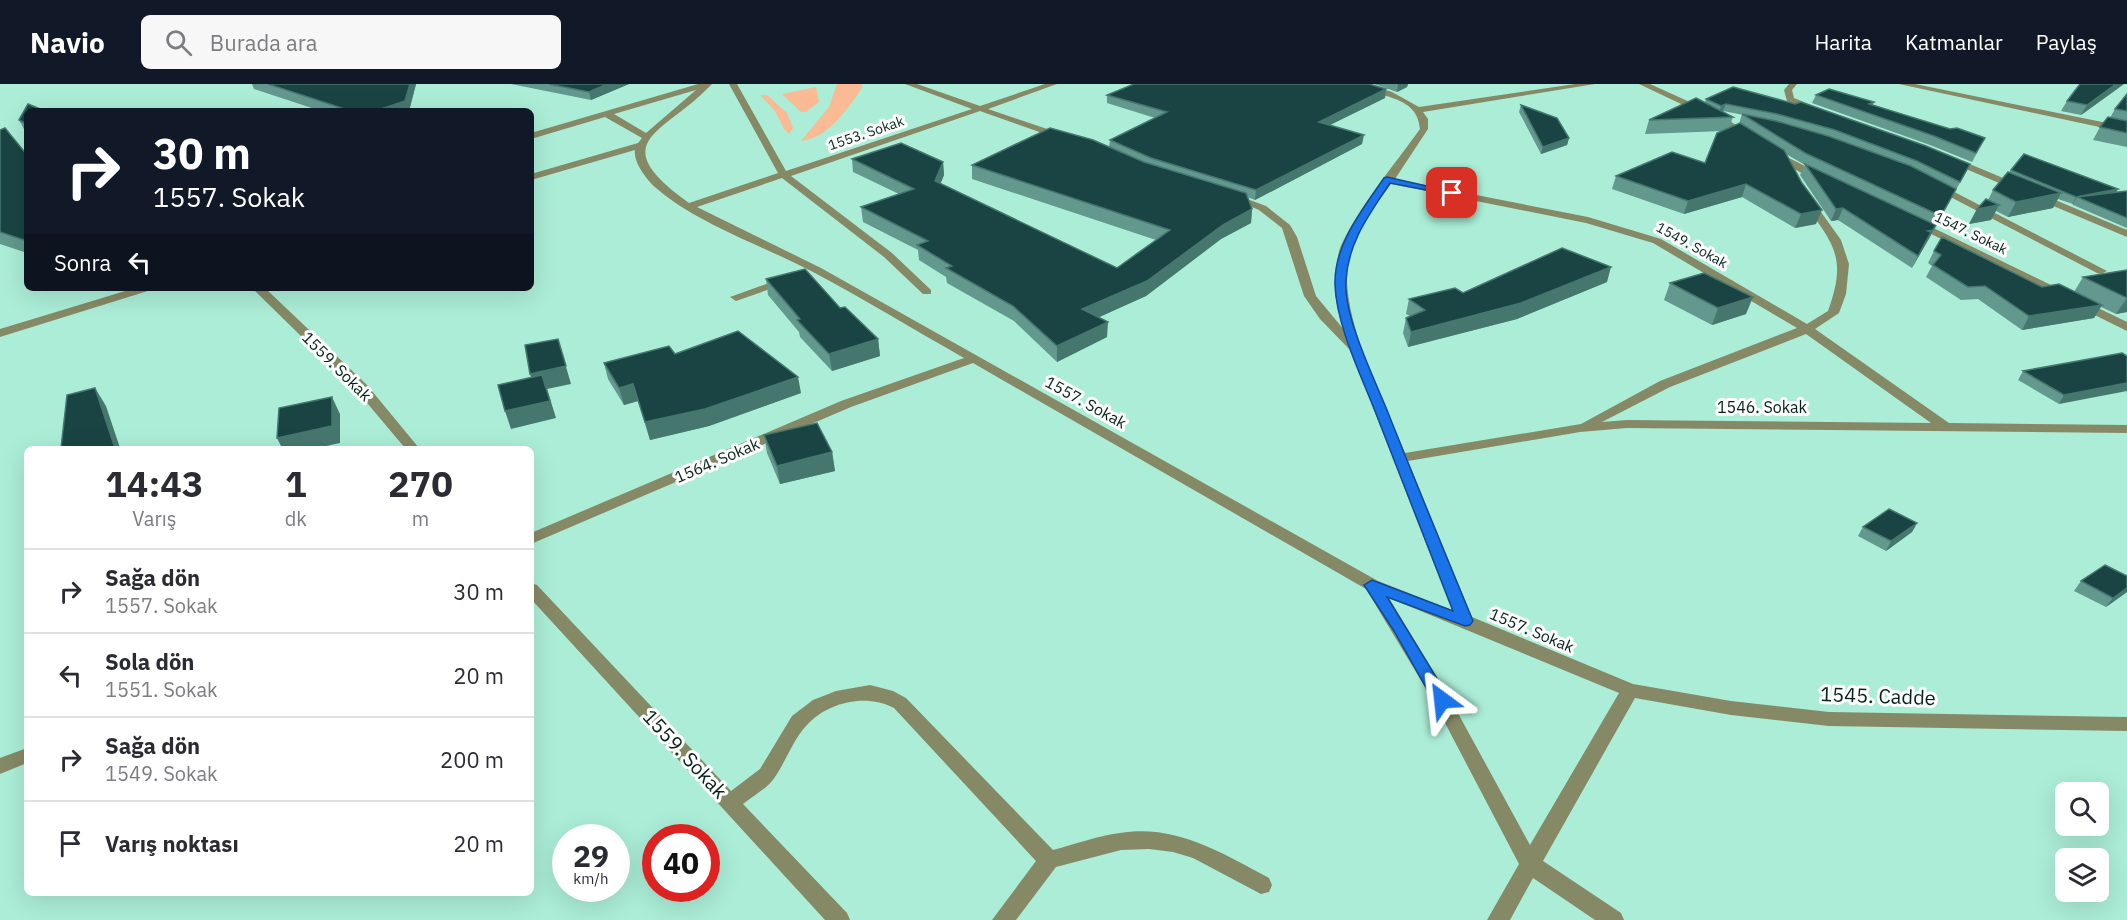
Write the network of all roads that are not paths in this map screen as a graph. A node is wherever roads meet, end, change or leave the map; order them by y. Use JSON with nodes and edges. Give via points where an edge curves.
{"nodes":[{"id":1,"x":707,"y":84,"type":"edge"},
{"id":2,"x":733,"y":84,"type":"edge"},
{"id":3,"x":909,"y":84,"type":"edge"},
{"id":4,"x":1053,"y":84,"type":"edge"},
{"id":5,"x":1358,"y":84,"type":"edge"},
{"id":6,"x":1591,"y":84,"type":"edge"},
{"id":7,"x":1643,"y":84,"type":"edge"},
{"id":8,"x":1793,"y":84,"type":"edge"},
{"id":9,"x":1903,"y":84,"type":"edge"},
{"id":10,"x":1941,"y":84,"type":"edge"},
{"id":11,"x":979,"y":109,"type":"junction"},
{"id":12,"x":1418,"y":110,"type":"junction"},
{"id":13,"x":1708,"y":113,"type":"junction"},
{"id":14,"x":607,"y":114,"type":"junction"},
{"id":15,"x":1826,"y":114,"type":"edge"},
{"id":16,"x":1741,"y":120,"type":"edge"},
{"id":17,"x":2127,"y":121,"type":"edge"},
{"id":18,"x":2127,"y":130,"type":"edge"},
{"id":19,"x":534,"y":135,"type":"edge"},
{"id":20,"x":1073,"y":140,"type":"edge"},
{"id":21,"x":644,"y":141,"type":"junction"},
{"id":22,"x":1935,"y":153,"type":"edge"},
{"id":23,"x":1786,"y":161,"type":"junction"},
{"id":24,"x":784,"y":175,"type":"junction"},
{"id":25,"x":534,"y":176,"type":"edge"},
{"id":26,"x":1387,"y":180,"type":"junction"},
{"id":27,"x":1831,"y":182,"type":"edge"},
{"id":28,"x":1929,"y":182,"type":"edge"},
{"id":29,"x":1218,"y":192,"type":"edge"},
{"id":30,"x":688,"y":207,"type":"junction"},
{"id":31,"x":1899,"y":214,"type":"edge"},
{"id":32,"x":2127,"y":234,"type":"edge"},
{"id":33,"x":817,"y":270,"type":"junction"},
{"id":34,"x":2101,"y":271,"type":"dead end"},
{"id":35,"x":137,"y":291,"type":"edge"},
{"id":36,"x":261,"y":291,"type":"edge"},
{"id":37,"x":927,"y":292,"type":"dead end"},
{"id":38,"x":736,"y":297,"type":"dead end"},
{"id":39,"x":2127,"y":327,"type":"edge"},
{"id":40,"x":1807,"y":329,"type":"junction"},
{"id":41,"x":0,"y":333,"type":"edge"},
{"id":42,"x":1357,"y":350,"type":"junction"},
{"id":43,"x":973,"y":359,"type":"junction"},
{"id":44,"x":1944,"y":426,"type":"junction"},
{"id":45,"x":1580,"y":428,"type":"junction"},
{"id":46,"x":2127,"y":429,"type":"edge"},
{"id":47,"x":410,"y":446,"type":"edge"},
{"id":48,"x":1399,"y":458,"type":"junction"},
{"id":49,"x":534,"y":538,"type":"edge"},
{"id":50,"x":1372,"y":585,"type":"junction"},
{"id":51,"x":534,"y":592,"type":"edge"},
{"id":52,"x":1465,"y":621,"type":"junction"},
{"id":53,"x":1630,"y":690,"type":"junction"},
{"id":54,"x":2127,"y":724,"type":"edge"},
{"id":55,"x":24,"y":756,"type":"edge"},
{"id":56,"x":0,"y":766,"type":"edge"},
{"id":57,"x":730,"y":802,"type":"junction"},
{"id":58,"x":1049,"y":860,"type":"junction"},
{"id":59,"x":1530,"y":864,"type":"junction"},
{"id":60,"x":1261,"y":885,"type":"dead end"},
{"id":61,"x":839,"y":920,"type":"edge"},
{"id":62,"x":1004,"y":920,"type":"edge"},
{"id":63,"x":1498,"y":920,"type":"edge"},
{"id":64,"x":1613,"y":920,"type":"edge"}],
"edges":[{"from":1,"to":14,"type":"street"},
{"from":1,"to":21,"type":"street"},
{"from":2,"to":24,"type":"street"},
{"from":3,"to":11,"type":"street"},
{"from":4,"to":11,"type":"street","name":"1553. Sokak"},
{"from":5,"to":12,"type":"street","via":[[1400,98]]},
{"from":6,"to":12,"type":"street"},
{"from":7,"to":13,"type":"street"},
{"from":8,"to":15,"type":"street","via":[[1788,90],[1790,99]]},
{"from":9,"to":18,"type":"street"},
{"from":10,"to":17,"type":"street"},
{"from":11,"to":20,"type":"street"},
{"from":11,"to":24,"type":"street","name":"1553. Sokak"},
{"from":12,"to":26,"type":"street","via":[[1424,129]]},
{"from":13,"to":16,"type":"street"},
{"from":13,"to":23,"type":"street"},
{"from":14,"to":19,"type":"street"},
{"from":14,"to":21,"type":"street"},
{"from":21,"to":25,"type":"street"},
{"from":21,"to":30,"type":"street","name":"1557. Sokak","via":[[639,155],[643,165],[658,185]]},
{"from":22,"to":32,"type":"street"},
{"from":23,"to":27,"type":"street"},
{"from":23,"to":40,"type":"street","via":[[1836,239],[1844,261],[1833,314]]},
{"from":24,"to":30,"type":"street","name":"1553. Sokak"},
{"from":24,"to":37,"type":"street","via":[[888,255]]},
{"from":26,"to":40,"type":"street","name":"1549. Sokak","via":[[1561,214],[1637,234],[1675,251]]},
{"from":26,"to":42,"type":"street","via":[[1359,223],[1343,260],[1340,284]]},
{"from":28,"to":34,"type":"street"},
{"from":29,"to":42,"type":"street","via":[[1264,208],[1283,222],[1291,232],[1311,297]]},
{"from":30,"to":33,"type":"street","name":"1557. Sokak"},
{"from":31,"to":39,"type":"street","name":"1547. Sokak"},
{"from":33,"to":38,"type":"street"},
{"from":33,"to":43,"type":"street","name":"1557. Sokak"},
{"from":35,"to":41,"type":"street"},
{"from":36,"to":47,"type":"street","name":"1559. Sokak","via":[[362,388]]},
{"from":40,"to":44,"type":"street","name":"1549. Sokak"},
{"from":40,"to":45,"type":"street","via":[[1665,384]]},
{"from":42,"to":48,"type":"street"},
{"from":43,"to":49,"type":"street","name":"1564. Sokak","via":[[846,404]]},
{"from":43,"to":50,"type":"street","name":"1557. Sokak"},
{"from":44,"to":45,"type":"street","name":"1546. Sokak","via":[[1628,424]]},
{"from":44,"to":46,"type":"street","name":"1546. Sokak"},
{"from":45,"to":48,"type":"street","name":"1546. Sokak"},
{"from":48,"to":52,"type":"street"},
{"from":50,"to":52,"type":"street","name":"1557. Sokak"},
{"from":50,"to":59,"type":"street","via":[[1442,700]]},
{"from":51,"to":57,"type":"street","name":"1559. Sokak"},
{"from":52,"to":53,"type":"street","name":"1557. Sokak"},
{"from":53,"to":54,"type":"street","name":"1545. Cadde","via":[[1731,708],[1829,719]]},
{"from":53,"to":59,"type":"street"},
{"from":55,"to":56,"type":"street"},
{"from":57,"to":58,"type":"street","via":[[767,774],[808,712],[836,698],[870,692],[900,703]]},
{"from":57,"to":61,"type":"street","name":"1559. Sokak"},
{"from":58,"to":60,"type":"street","via":[[1121,841],[1149,840],[1199,851]]},
{"from":58,"to":62,"type":"street"},
{"from":59,"to":63,"type":"street"},
{"from":59,"to":64,"type":"street"}]}
